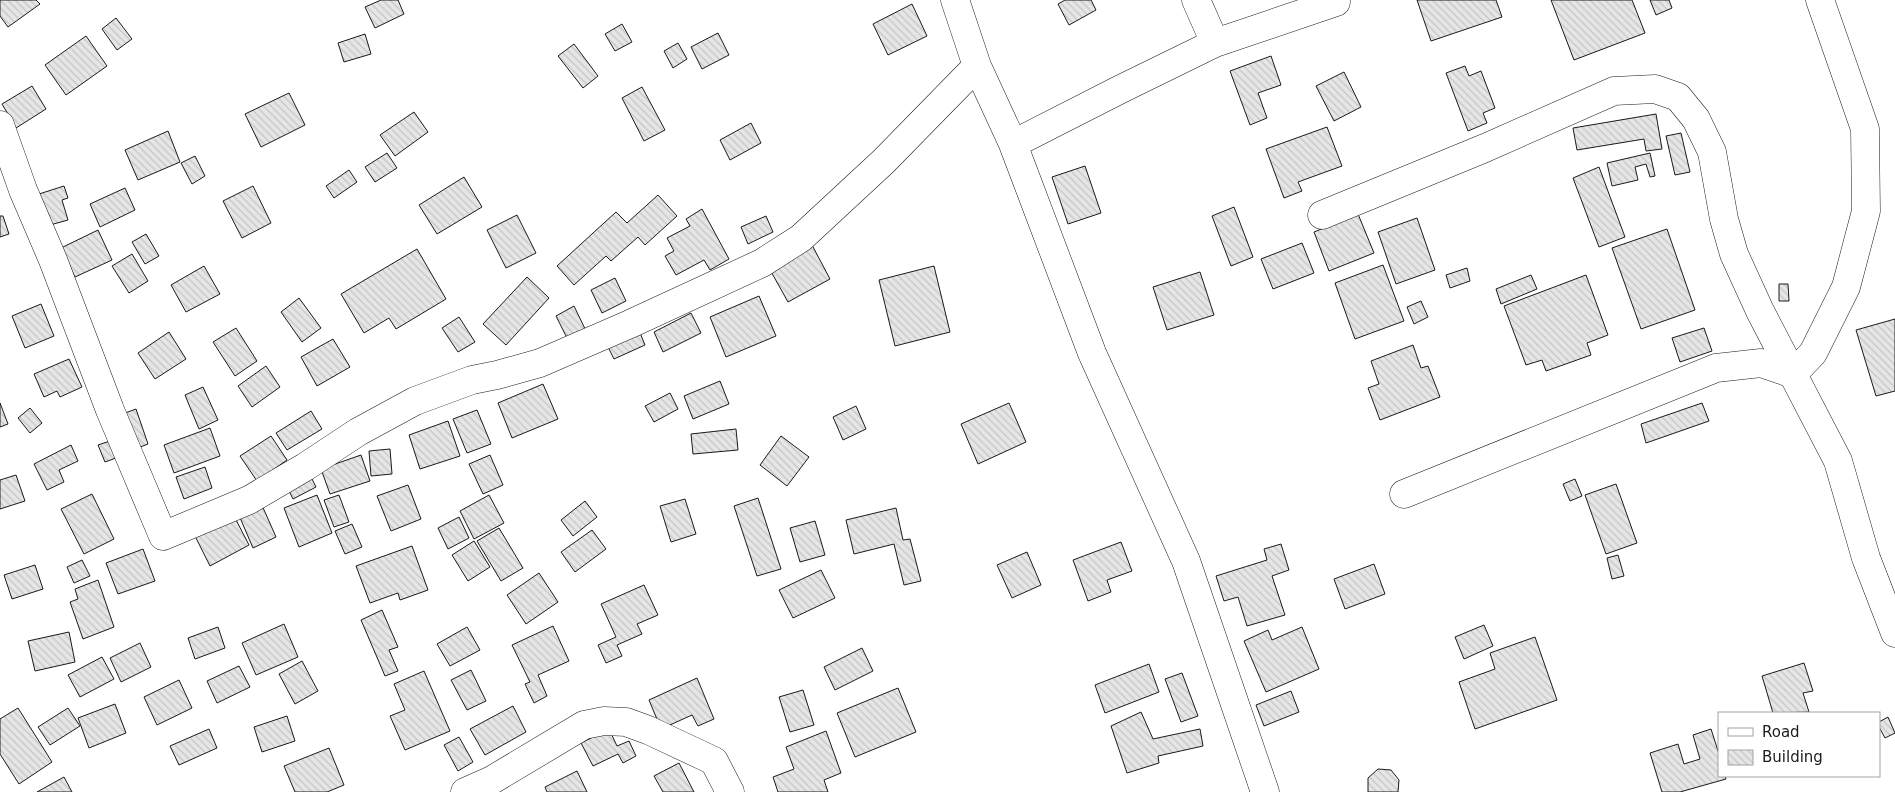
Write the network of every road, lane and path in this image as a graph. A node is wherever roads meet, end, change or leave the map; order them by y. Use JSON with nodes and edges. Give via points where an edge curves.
{"nodes":[{"id":1,"x":955,"y":0,"type":"edge"},
{"id":2,"x":1196,"y":0,"type":"edge"},
{"id":3,"x":1820,"y":0,"type":"edge"},
{"id":4,"x":1336,"y":2,"type":"dead end"},
{"id":5,"x":1215,"y":43,"type":"junction"},
{"id":6,"x":977,"y":66,"type":"junction"},
{"id":7,"x":0,"y":125,"type":"edge"},
{"id":8,"x":1013,"y":144,"type":"junction"},
{"id":9,"x":1322,"y":216,"type":"dead end"},
{"id":10,"x":1793,"y":374,"type":"junction"},
{"id":11,"x":1404,"y":494,"type":"dead end"},
{"id":12,"x":1895,"y":633,"type":"edge"},
{"id":13,"x":465,"y":792,"type":"edge"},
{"id":14,"x":730,"y":792,"type":"edge"},
{"id":15,"x":1264,"y":792,"type":"edge"}],
"edges":[{"from":1,"to":6,"type":"street"},
{"from":2,"to":5,"type":"street"},
{"from":3,"to":10,"type":"street","via":[[1865,128],[1866,211],[1846,287],[1813,353]]},
{"from":4,"to":5,"type":"street"},
{"from":5,"to":8,"type":"street"},
{"from":6,"to":7,"type":"street","via":[[884,161],[801,238],[762,263],[540,363],[472,380],[415,401],[358,432],[249,500],[163,536],[110,410]]},
{"from":6,"to":8,"type":"street"},
{"from":8,"to":15,"type":"street","via":[[1092,353],[1186,561]]},
{"from":9,"to":10,"type":"street","via":[[1614,91],[1655,89],[1678,97],[1696,119],[1712,152],[1734,254]]},
{"from":10,"to":11,"type":"street","via":[[1761,362],[1716,368]]},
{"from":10,"to":12,"type":"street","via":[[1838,461],[1866,558]]},
{"from":13,"to":14,"type":"street","via":[[492,780],[584,725],[604,720],[626,722],[648,730],[714,761]]}]}
